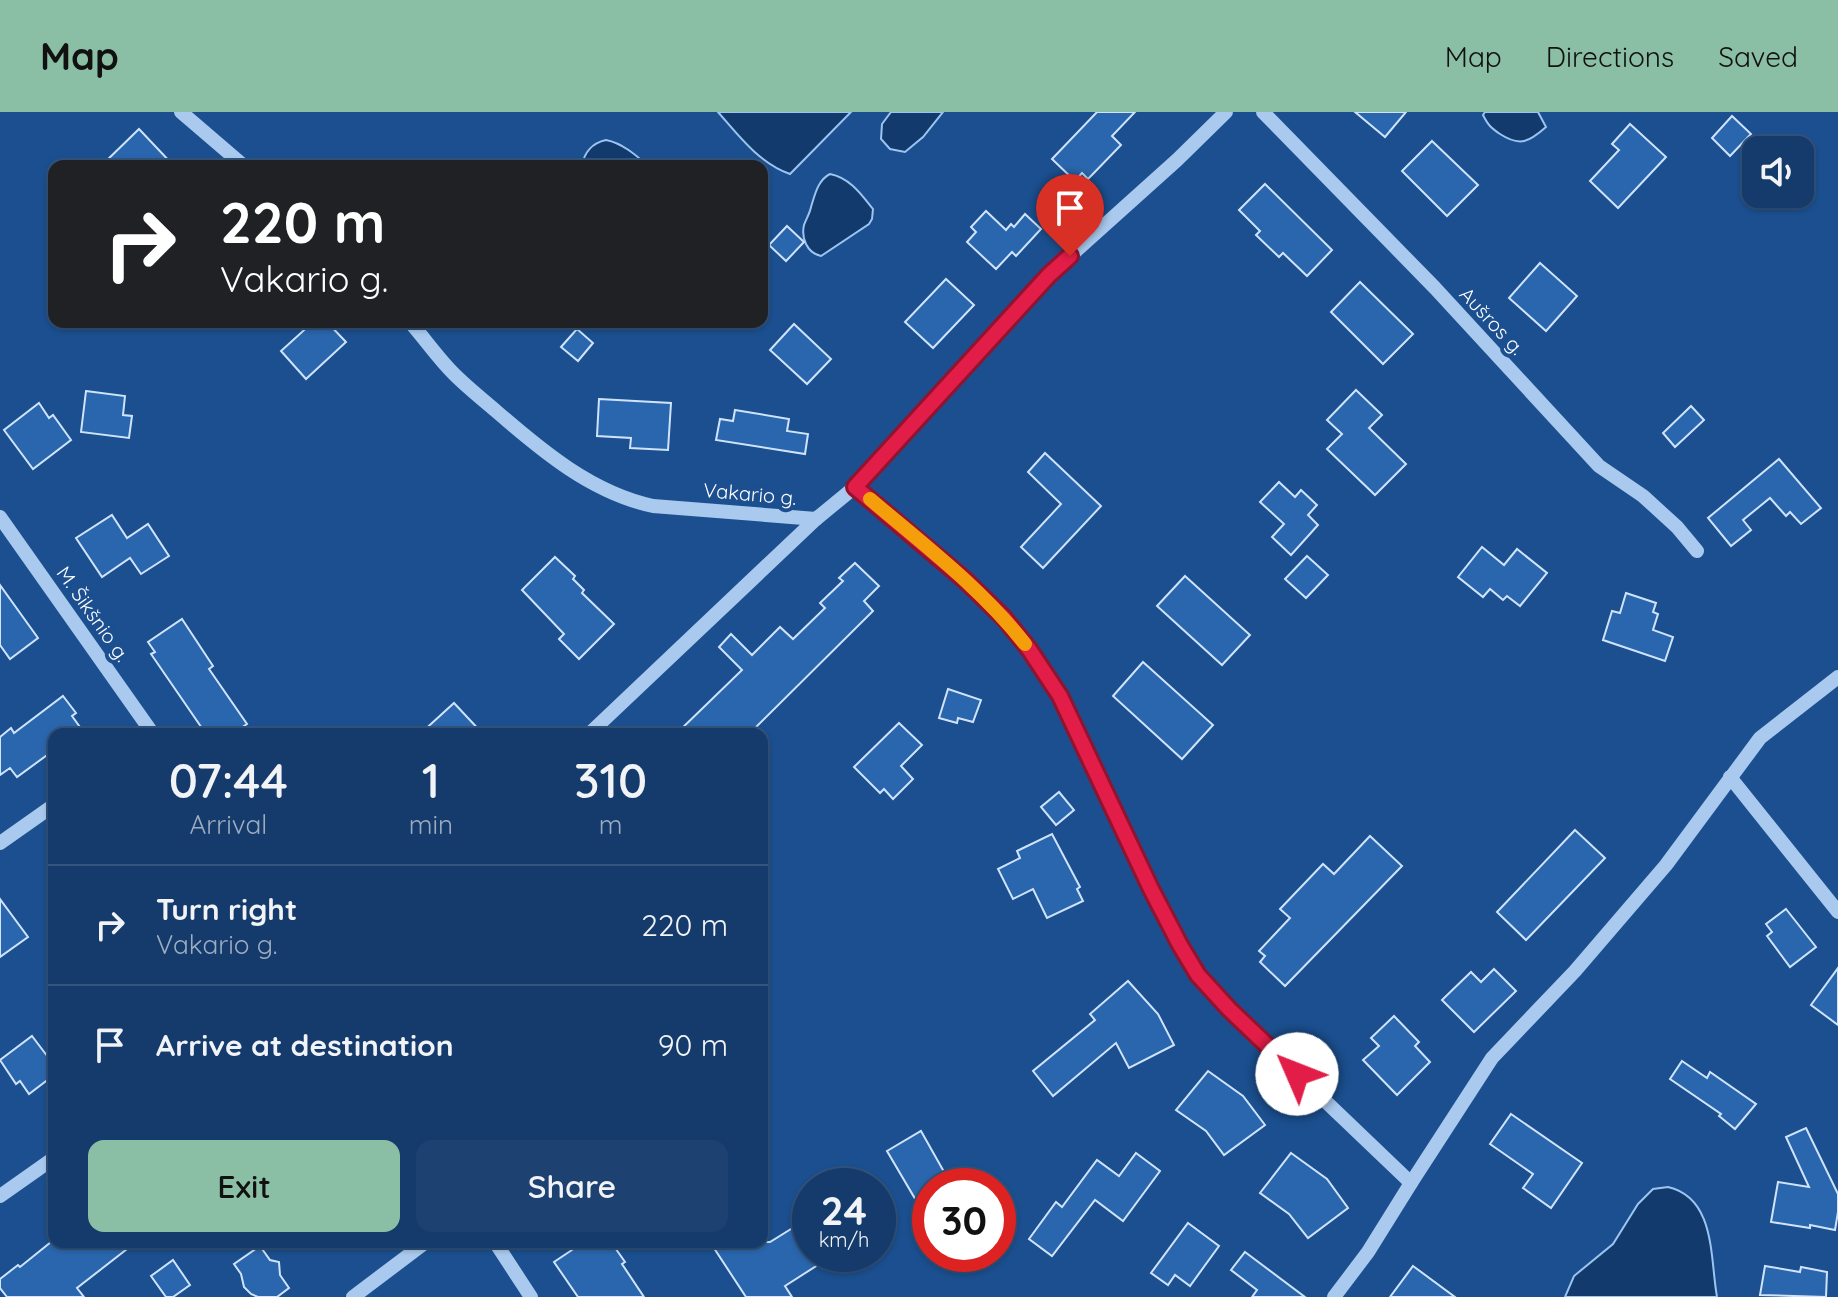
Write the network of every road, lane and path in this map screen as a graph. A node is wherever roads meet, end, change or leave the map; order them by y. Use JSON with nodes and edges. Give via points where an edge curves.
{"nodes":[{"id":1,"x":181,"y":112,"type":"edge"},
{"id":2,"x":1226,"y":112,"type":"edge"},
{"id":3,"x":1263,"y":112,"type":"edge"},
{"id":4,"x":237,"y":160,"type":"edge"},
{"id":5,"x":415,"y":328,"type":"edge"},
{"id":6,"x":855,"y":487,"type":"junction"},
{"id":7,"x":0,"y":517,"type":"edge"},
{"id":8,"x":816,"y":519,"type":"junction"},
{"id":9,"x":1697,"y":551,"type":"dead end"},
{"id":10,"x":1838,"y":677,"type":"edge"},
{"id":11,"x":149,"y":728,"type":"edge"},
{"id":12,"x":595,"y":728,"type":"edge"},
{"id":13,"x":1730,"y":777,"type":"junction"},
{"id":14,"x":48,"y":809,"type":"edge"},
{"id":15,"x":0,"y":843,"type":"edge"},
{"id":16,"x":1838,"y":912,"type":"edge"},
{"id":17,"x":48,"y":1162,"type":"edge"},
{"id":18,"x":1411,"y":1183,"type":"junction"},
{"id":19,"x":0,"y":1196,"type":"edge"},
{"id":20,"x":418,"y":1248,"type":"edge"},
{"id":21,"x":499,"y":1248,"type":"edge"},
{"id":22,"x":353,"y":1297,"type":"edge"},
{"id":23,"x":531,"y":1297,"type":"edge"},
{"id":24,"x":1334,"y":1297,"type":"edge"}],
"edges":[{"from":1,"to":4,"type":"street"},
{"from":2,"to":6,"type":"street","name":"Vakario g.","via":[[1049,275]]},
{"from":3,"to":9,"type":"street","name":"Aušros g.","via":[[1599,466],[1643,496]]},
{"from":5,"to":8,"type":"street","name":"Vakario g.","via":[[455,375],[528,438],[606,491],[653,506]]},
{"from":6,"to":8,"type":"street","name":"Vakario g."},
{"from":6,"to":18,"type":"street","via":[[965,580],[1029,649],[1060,696],[1198,975]]},
{"from":7,"to":11,"type":"street","name":"M. Šikšnio g."},
{"from":8,"to":12,"type":"street"},
{"from":10,"to":13,"type":"street","via":[[1760,738]]},
{"from":13,"to":16,"type":"street"},
{"from":13,"to":18,"type":"street","via":[[1666,865],[1492,1058]]},
{"from":14,"to":15,"type":"street"},
{"from":17,"to":19,"type":"street"},
{"from":18,"to":24,"type":"street"},
{"from":20,"to":22,"type":"street"},
{"from":21,"to":23,"type":"street"}]}
